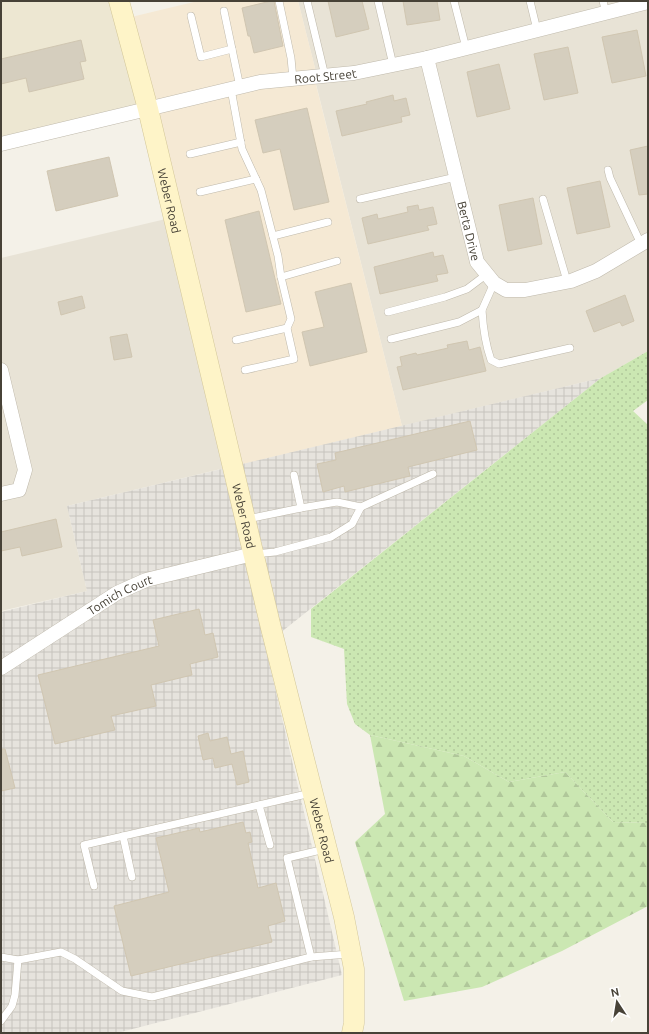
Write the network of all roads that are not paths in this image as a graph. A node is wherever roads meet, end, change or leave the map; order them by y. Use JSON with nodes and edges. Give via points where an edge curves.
{"nodes":[{"id":1,"x":119,"y":1,"type":"edge"},
{"id":2,"x":279,"y":1,"type":"edge"},
{"id":3,"x":307,"y":1,"type":"edge"},
{"id":4,"x":378,"y":1,"type":"edge"},
{"id":5,"x":454,"y":1,"type":"edge"},
{"id":6,"x":530,"y":1,"type":"edge"},
{"id":7,"x":648,"y":2,"type":"edge"},
{"id":8,"x":604,"y":7,"type":"edge"},
{"id":9,"x":224,"y":11,"type":"dead end"},
{"id":10,"x":191,"y":16,"type":"dead end"},
{"id":11,"x":537,"y":30,"type":"junction"},
{"id":12,"x":466,"y":48,"type":"junction"},
{"id":13,"x":232,"y":49,"type":"junction"},
{"id":14,"x":428,"y":58,"type":"junction"},
{"id":15,"x":393,"y":65,"type":"junction"},
{"id":16,"x":325,"y":76,"type":"junction"},
{"id":17,"x":293,"y":79,"type":"junction"},
{"id":18,"x":235,"y":88,"type":"junction"},
{"id":19,"x":148,"y":109,"type":"junction"},
{"id":20,"x":241,"y":142,"type":"junction"},
{"id":21,"x":1,"y":144,"type":"edge"},
{"id":22,"x":190,"y":154,"type":"dead end"},
{"id":23,"x":608,"y":170,"type":"dead end"},
{"id":24,"x":456,"y":177,"type":"junction"},
{"id":25,"x":256,"y":179,"type":"junction"},
{"id":26,"x":200,"y":192,"type":"dead end"},
{"id":27,"x":360,"y":199,"type":"dead end"},
{"id":28,"x":543,"y":199,"type":"dead end"},
{"id":29,"x":328,"y":222,"type":"dead end"},
{"id":30,"x":273,"y":236,"type":"junction"},
{"id":31,"x":644,"y":242,"type":"edge"},
{"id":32,"x":337,"y":261,"type":"dead end"},
{"id":33,"x":282,"y":277,"type":"junction"},
{"id":34,"x":490,"y":278,"type":"junction"},
{"id":35,"x":567,"y":281,"type":"junction"},
{"id":36,"x":482,"y":310,"type":"junction"},
{"id":37,"x":388,"y":312,"type":"dead end"},
{"id":38,"x":287,"y":328,"type":"junction"},
{"id":39,"x":391,"y":339,"type":"dead end"},
{"id":40,"x":236,"y":340,"type":"dead end"},
{"id":41,"x":570,"y":348,"type":"dead end"},
{"id":42,"x":1,"y":370,"type":"edge"},
{"id":43,"x":245,"y":370,"type":"dead end"},
{"id":44,"x":433,"y":474,"type":"dead end"},
{"id":45,"x":294,"y":476,"type":"dead end"},
{"id":46,"x":1,"y":494,"type":"edge"},
{"id":47,"x":361,"y":507,"type":"junction"},
{"id":48,"x":301,"y":508,"type":"junction"},
{"id":49,"x":245,"y":520,"type":"junction"},
{"id":50,"x":254,"y":554,"type":"junction"},
{"id":51,"x":1,"y":668,"type":"edge"},
{"id":52,"x":313,"y":793,"type":"junction"},
{"id":53,"x":259,"y":805,"type":"junction"},
{"id":54,"x":123,"y":836,"type":"junction"},
{"id":55,"x":270,"y":845,"type":"dead end"},
{"id":56,"x":327,"y":848,"type":"junction"},
{"id":57,"x":132,"y":876,"type":"dead end"},
{"id":58,"x":94,"y":886,"type":"dead end"},
{"id":59,"x":351,"y":954,"type":"junction"},
{"id":60,"x":1,"y":957,"type":"edge"},
{"id":61,"x":311,"y":957,"type":"junction"},
{"id":62,"x":18,"y":960,"type":"junction"},
{"id":63,"x":1,"y":1021,"type":"edge"},
{"id":64,"x":352,"y":1033,"type":"edge"}],
"edges":[{"from":1,"to":19,"type":"main road","name":"Weber Road"},
{"from":2,"to":17,"type":"lane","via":[[292,58]]},
{"from":3,"to":16,"type":"lane"},
{"from":4,"to":15,"type":"lane"},
{"from":5,"to":12,"type":"lane"},
{"from":6,"to":11,"type":"lane"},
{"from":7,"to":8,"type":"street","name":"Root Street"},
{"from":8,"to":11,"type":"street","name":"Root Street"},
{"from":9,"to":13,"type":"lane"},
{"from":10,"to":13,"type":"lane","via":[[201,57]]},
{"from":11,"to":12,"type":"street","name":"Root Street"},
{"from":12,"to":14,"type":"street","name":"Root Street"},
{"from":13,"to":18,"type":"lane"},
{"from":14,"to":15,"type":"street","name":"Root Street"},
{"from":14,"to":24,"type":"street","name":"Berta Drive"},
{"from":15,"to":16,"type":"street","name":"Root Street"},
{"from":16,"to":17,"type":"street","name":"Root Street"},
{"from":17,"to":18,"type":"street","name":"Root Street","via":[[260,82]]},
{"from":18,"to":19,"type":"street","name":"Root Street"},
{"from":18,"to":20,"type":"lane"},
{"from":19,"to":21,"type":"street","name":"Root Street"},
{"from":19,"to":49,"type":"main road","name":"Weber Road"},
{"from":20,"to":22,"type":"lane"},
{"from":20,"to":25,"type":"lane"},
{"from":23,"to":31,"type":"lane"},
{"from":24,"to":27,"type":"lane"},
{"from":24,"to":34,"type":"street","name":"Berta Drive","via":[[477,262]]},
{"from":25,"to":26,"type":"lane"},
{"from":25,"to":30,"type":"lane"},
{"from":28,"to":35,"type":"lane"},
{"from":29,"to":30,"type":"lane"},
{"from":30,"to":33,"type":"lane"},
{"from":31,"to":35,"type":"street","via":[[596,271]]},
{"from":32,"to":33,"type":"lane"},
{"from":33,"to":38,"type":"lane","via":[[291,319]]},
{"from":34,"to":35,"type":"street","via":[[506,290],[526,290]]},
{"from":34,"to":36,"type":"lane"},
{"from":34,"to":37,"type":"lane","via":[[446,297]]},
{"from":36,"to":39,"type":"lane","via":[[459,322]]},
{"from":36,"to":41,"type":"lane","via":[[486,347],[491,360],[499,364]]},
{"from":38,"to":40,"type":"lane"},
{"from":38,"to":43,"type":"lane","via":[[294,359]]},
{"from":42,"to":46,"type":"street","via":[[25,470],[20,490]]},
{"from":44,"to":47,"type":"lane"},
{"from":45,"to":48,"type":"lane"},
{"from":47,"to":48,"type":"lane","via":[[337,502]]},
{"from":47,"to":50,"type":"lane","via":[[352,524],[331,537],[274,552]]},
{"from":48,"to":49,"type":"lane"},
{"from":49,"to":50,"type":"main road","name":"Weber Road"},
{"from":50,"to":51,"type":"street","name":"Tomich Court","via":[[146,580],[117,593]]},
{"from":50,"to":52,"type":"main road","name":"Weber Road"},
{"from":52,"to":53,"type":"lane"},
{"from":52,"to":56,"type":"main road","name":"Weber Road"},
{"from":53,"to":54,"type":"lane"},
{"from":53,"to":55,"type":"lane"},
{"from":54,"to":57,"type":"lane"},
{"from":54,"to":58,"type":"lane","via":[[84,845]]},
{"from":56,"to":59,"type":"main road","name":"Weber Road"},
{"from":56,"to":61,"type":"lane","via":[[288,858]]},
{"from":59,"to":61,"type":"lane"},
{"from":59,"to":64,"type":"main road","name":"Weber Road","via":[[354,969]]},
{"from":60,"to":62,"type":"lane"},
{"from":61,"to":62,"type":"lane","via":[[152,997],[122,991],[76,959],[61,952]]},
{"from":62,"to":63,"type":"lane","via":[[12,1006]]}]}
